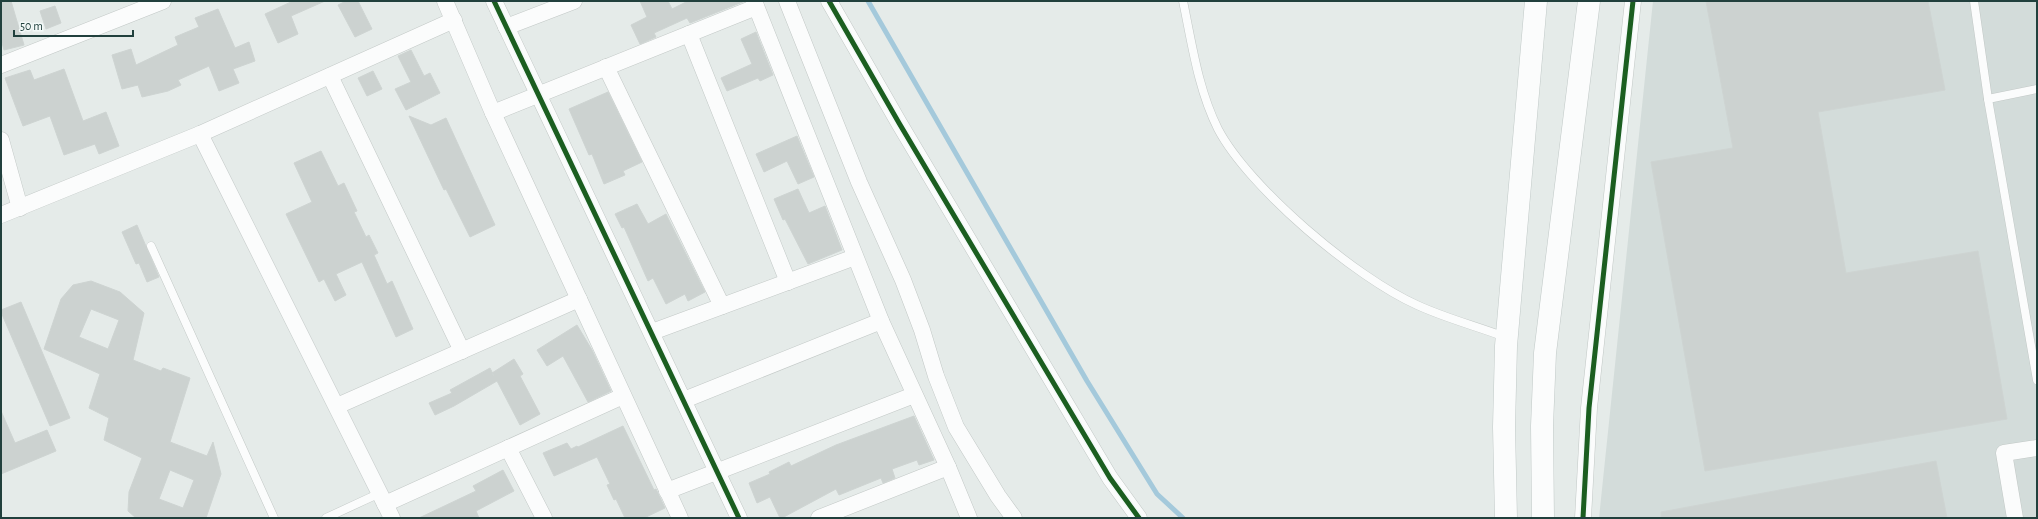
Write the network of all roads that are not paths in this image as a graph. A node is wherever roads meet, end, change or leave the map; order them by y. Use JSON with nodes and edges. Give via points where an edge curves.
{"nodes":[{"id":1,"x":164,"y":1,"type":"edge"},
{"id":2,"x":445,"y":1,"type":"edge"},
{"id":3,"x":494,"y":1,"type":"edge"},
{"id":4,"x":574,"y":1,"type":"edge"},
{"id":5,"x":788,"y":1,"type":"edge"},
{"id":6,"x":829,"y":1,"type":"edge"},
{"id":7,"x":1183,"y":1,"type":"edge"},
{"id":8,"x":1536,"y":1,"type":"edge"},
{"id":9,"x":1588,"y":1,"type":"edge"},
{"id":10,"x":1633,"y":1,"type":"edge"},
{"id":11,"x":1974,"y":1,"type":"edge"},
{"id":12,"x":755,"y":4,"type":"edge"},
{"id":13,"x":454,"y":20,"type":"junction"},
{"id":14,"x":506,"y":27,"type":"junction"},
{"id":15,"x":689,"y":34,"type":"junction"},
{"id":16,"x":1,"y":65,"type":"edge"},
{"id":17,"x":606,"y":67,"type":"junction"},
{"id":18,"x":330,"y":76,"type":"junction"},
{"id":19,"x":2037,"y":89,"type":"edge"},
{"id":20,"x":538,"y":95,"type":"junction"},
{"id":21,"x":1988,"y":98,"type":"junction"},
{"id":22,"x":493,"y":113,"type":"junction"},
{"id":23,"x":200,"y":134,"type":"junction"},
{"id":24,"x":1,"y":140,"type":"edge"},
{"id":25,"x":20,"y":208,"type":"junction"},
{"id":26,"x":1,"y":216,"type":"edge"},
{"id":27,"x":151,"y":246,"type":"dead end"},
{"id":28,"x":855,"y":257,"type":"junction"},
{"id":29,"x":788,"y":282,"type":"junction"},
{"id":30,"x":579,"y":299,"type":"junction"},
{"id":31,"x":722,"y":306,"type":"junction"},
{"id":32,"x":881,"y":322,"type":"junction"},
{"id":33,"x":652,"y":332,"type":"junction"},
{"id":34,"x":1507,"y":338,"type":"junction"},
{"id":35,"x":462,"y":350,"type":"junction"},
{"id":36,"x":2037,"y":380,"type":"edge"},
{"id":37,"x":914,"y":395,"type":"junction"},
{"id":38,"x":624,"y":396,"type":"junction"},
{"id":39,"x":684,"y":400,"type":"junction"},
{"id":40,"x":337,"y":406,"type":"junction"},
{"id":41,"x":508,"y":448,"type":"junction"},
{"id":42,"x":2037,"y":448,"type":"edge"},
{"id":43,"x":948,"y":467,"type":"junction"},
{"id":44,"x":718,"y":471,"type":"junction"},
{"id":45,"x":667,"y":491,"type":"junction"},
{"id":46,"x":382,"y":498,"type":"junction"},
{"id":47,"x":1007,"y":516,"type":"edge"},
{"id":48,"x":274,"y":518,"type":"edge"},
{"id":49,"x":326,"y":518,"type":"edge"},
{"id":50,"x":392,"y":518,"type":"edge"},
{"id":51,"x":544,"y":518,"type":"edge"},
{"id":52,"x":680,"y":518,"type":"edge"},
{"id":53,"x":739,"y":518,"type":"edge"},
{"id":54,"x":819,"y":518,"type":"edge"},
{"id":55,"x":969,"y":518,"type":"edge"},
{"id":56,"x":1139,"y":518,"type":"edge"},
{"id":57,"x":1506,"y":518,"type":"edge"},
{"id":58,"x":1543,"y":518,"type":"edge"},
{"id":59,"x":1583,"y":518,"type":"edge"},
{"id":60,"x":2015,"y":518,"type":"edge"}],
"edges":[{"from":1,"to":16,"type":"street"},
{"from":2,"to":13,"type":"street"},
{"from":3,"to":14,"type":"street"},
{"from":4,"to":14,"type":"street"},
{"from":5,"to":47,"type":"street","via":[[859,182],[903,280],[956,427]]},
{"from":6,"to":56,"type":"street","via":[[898,123],[1110,478]]},
{"from":7,"to":34,"type":"lane","via":[[1203,92],[1218,129],[1243,166],[1281,206],[1335,253],[1382,286],[1416,305]]},
{"from":8,"to":34,"type":"main road"},
{"from":9,"to":58,"type":"main road","via":[[1545,353],[1542,426]]},
{"from":10,"to":59,"type":"street","via":[[1589,408]]},
{"from":11,"to":21,"type":"lane"},
{"from":12,"to":15,"type":"street"},
{"from":12,"to":28,"type":"street"},
{"from":13,"to":18,"type":"street"},
{"from":13,"to":22,"type":"street"},
{"from":14,"to":20,"type":"street"},
{"from":15,"to":17,"type":"street"},
{"from":15,"to":29,"type":"street"},
{"from":17,"to":20,"type":"street"},
{"from":17,"to":31,"type":"street"},
{"from":18,"to":23,"type":"street"},
{"from":18,"to":35,"type":"street"},
{"from":19,"to":21,"type":"lane"},
{"from":20,"to":22,"type":"street"},
{"from":20,"to":33,"type":"street"},
{"from":21,"to":36,"type":"lane"},
{"from":22,"to":30,"type":"street"},
{"from":23,"to":25,"type":"street"},
{"from":23,"to":40,"type":"street"},
{"from":24,"to":25,"type":"street"},
{"from":25,"to":26,"type":"street"},
{"from":27,"to":48,"type":"lane"},
{"from":28,"to":29,"type":"street"},
{"from":28,"to":32,"type":"street"},
{"from":29,"to":31,"type":"street"},
{"from":30,"to":35,"type":"street"},
{"from":30,"to":38,"type":"street"},
{"from":31,"to":33,"type":"street"},
{"from":32,"to":37,"type":"street"},
{"from":32,"to":39,"type":"street"},
{"from":33,"to":39,"type":"street"},
{"from":34,"to":57,"type":"main road","via":[[1504,427]]},
{"from":35,"to":40,"type":"street"},
{"from":37,"to":43,"type":"street"},
{"from":37,"to":44,"type":"street"},
{"from":38,"to":41,"type":"street"},
{"from":38,"to":45,"type":"street"},
{"from":39,"to":44,"type":"street"},
{"from":40,"to":46,"type":"street"},
{"from":41,"to":46,"type":"street"},
{"from":41,"to":51,"type":"street"},
{"from":42,"to":60,"type":"street","via":[[2004,453]]},
{"from":43,"to":54,"type":"street"},
{"from":43,"to":55,"type":"street"},
{"from":44,"to":45,"type":"street"},
{"from":44,"to":53,"type":"street"},
{"from":45,"to":52,"type":"street"},
{"from":46,"to":49,"type":"lane"},
{"from":46,"to":50,"type":"street"}]}
